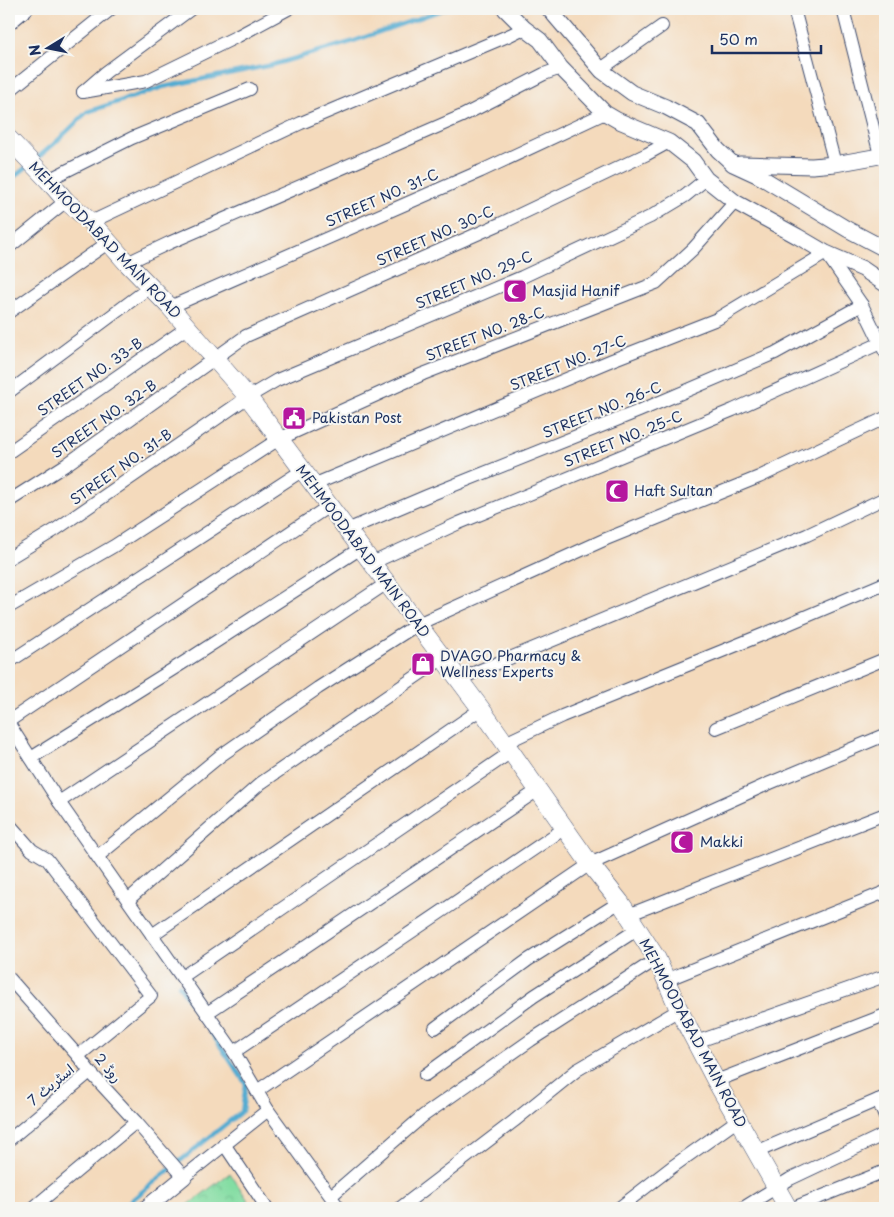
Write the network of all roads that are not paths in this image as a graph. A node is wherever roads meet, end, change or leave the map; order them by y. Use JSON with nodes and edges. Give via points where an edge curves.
{"nodes":[{"id":1,"x":27,"y":9,"type":"edge"},
{"id":2,"x":111,"y":9,"type":"edge"},
{"id":3,"x":191,"y":9,"type":"edge"},
{"id":4,"x":288,"y":9,"type":"edge"},
{"id":5,"x":505,"y":9,"type":"edge"},
{"id":6,"x":794,"y":9,"type":"edge"},
{"id":7,"x":843,"y":9,"type":"edge"},
{"id":8,"x":552,"y":10,"type":"edge"},
{"id":9,"x":9,"y":24,"type":"edge"},
{"id":10,"x":662,"y":26,"type":"dead end"},
{"id":11,"x":524,"y":28,"type":"junction"},
{"id":12,"x":560,"y":68,"type":"junction"},
{"id":13,"x":602,"y":69,"type":"junction"},
{"id":14,"x":250,"y":89,"type":"dead end"},
{"id":15,"x":9,"y":91,"type":"edge"},
{"id":16,"x":604,"y":113,"type":"junction"},
{"id":17,"x":9,"y":139,"type":"edge"},
{"id":18,"x":668,"y":142,"type":"junction"},
{"id":19,"x":883,"y":155,"type":"edge"},
{"id":20,"x":734,"y":164,"type":"junction"},
{"id":21,"x":835,"y":164,"type":"junction"},
{"id":22,"x":46,"y":177,"type":"junction"},
{"id":23,"x":706,"y":179,"type":"junction"},
{"id":24,"x":66,"y":201,"type":"junction"},
{"id":25,"x":735,"y":202,"type":"junction"},
{"id":26,"x":91,"y":222,"type":"junction"},
{"id":27,"x":109,"y":242,"type":"junction"},
{"id":28,"x":9,"y":247,"type":"edge"},
{"id":29,"x":885,"y":249,"type":"edge"},
{"id":30,"x":826,"y":253,"type":"junction"},
{"id":31,"x":127,"y":263,"type":"junction"},
{"id":32,"x":885,"y":284,"type":"edge"},
{"id":33,"x":150,"y":287,"type":"junction"},
{"id":34,"x":862,"y":305,"type":"junction"},
{"id":35,"x":170,"y":307,"type":"junction"},
{"id":36,"x":9,"y":312,"type":"edge"},
{"id":37,"x":188,"y":327,"type":"junction"},
{"id":38,"x":884,"y":345,"type":"edge"},
{"id":39,"x":214,"y":358,"type":"junction"},
{"id":40,"x":9,"y":392,"type":"edge"},
{"id":41,"x":248,"y":397,"type":"junction"},
{"id":42,"x":885,"y":418,"type":"edge"},
{"id":43,"x":279,"y":439,"type":"junction"},
{"id":44,"x":9,"y":452,"type":"edge"},
{"id":45,"x":303,"y":470,"type":"junction"},
{"id":46,"x":314,"y":485,"type":"junction"},
{"id":47,"x":885,"y":498,"type":"edge"},
{"id":48,"x":9,"y":501,"type":"edge"},
{"id":49,"x":330,"y":506,"type":"junction"},
{"id":50,"x":347,"y":530,"type":"junction"},
{"id":51,"x":360,"y":548,"type":"junction"},
{"id":52,"x":9,"y":558,"type":"edge"},
{"id":53,"x":372,"y":563,"type":"junction"},
{"id":54,"x":387,"y":583,"type":"junction"},
{"id":55,"x":885,"y":583,"type":"edge"},
{"id":56,"x":9,"y":606,"type":"edge"},
{"id":57,"x":418,"y":624,"type":"junction"},
{"id":58,"x":443,"y":658,"type":"junction"},
{"id":59,"x":885,"y":659,"type":"edge"},
{"id":60,"x":9,"y":662,"type":"edge"},
{"id":61,"x":458,"y":679,"type":"junction"},
{"id":62,"x":481,"y":709,"type":"junction"},
{"id":63,"x":9,"y":722,"type":"edge"},
{"id":64,"x":716,"y":728,"type":"dead end"},
{"id":65,"x":885,"y":735,"type":"edge"},
{"id":66,"x":508,"y":747,"type":"junction"},
{"id":67,"x":31,"y":758,"type":"junction"},
{"id":68,"x":538,"y":790,"type":"junction"},
{"id":69,"x":59,"y":802,"type":"junction"},
{"id":70,"x":885,"y":814,"type":"edge"},
{"id":71,"x":9,"y":824,"type":"edge"},
{"id":72,"x":565,"y":828,"type":"junction"},
{"id":73,"x":98,"y":856,"type":"junction"},
{"id":74,"x":590,"y":864,"type":"junction"},
{"id":75,"x":885,"y":892,"type":"edge"},
{"id":76,"x":128,"y":900,"type":"junction"},
{"id":77,"x":629,"y":915,"type":"junction"},
{"id":78,"x":152,"y":935,"type":"junction"},
{"id":79,"x":657,"y":959,"type":"junction"},
{"id":80,"x":885,"y":976,"type":"edge"},
{"id":81,"x":182,"y":977,"type":"junction"},
{"id":82,"x":9,"y":978,"type":"edge"},
{"id":83,"x":666,"y":980,"type":"junction"},
{"id":84,"x":679,"y":1010,"type":"junction"},
{"id":85,"x":207,"y":1013,"type":"junction"},
{"id":86,"x":885,"y":1015,"type":"edge"},
{"id":87,"x":435,"y":1028,"type":"dead end"},
{"id":88,"x":696,"y":1042,"type":"junction"},
{"id":89,"x":234,"y":1052,"type":"junction"},
{"id":90,"x":78,"y":1056,"type":"junction"},
{"id":91,"x":90,"y":1072,"type":"junction"},
{"id":92,"x":425,"y":1074,"type":"dead end"},
{"id":93,"x":716,"y":1080,"type":"junction"},
{"id":94,"x":257,"y":1092,"type":"junction"},
{"id":95,"x":882,"y":1098,"type":"edge"},
{"id":96,"x":268,"y":1110,"type":"junction"},
{"id":97,"x":885,"y":1117,"type":"edge"},
{"id":98,"x":738,"y":1120,"type":"junction"},
{"id":99,"x":139,"y":1125,"type":"junction"},
{"id":100,"x":885,"y":1134,"type":"edge"},
{"id":101,"x":9,"y":1140,"type":"edge"},
{"id":102,"x":224,"y":1144,"type":"junction"},
{"id":103,"x":756,"y":1152,"type":"junction"},
{"id":104,"x":885,"y":1171,"type":"edge"},
{"id":105,"x":180,"y":1172,"type":"junction"},
{"id":106,"x":776,"y":1187,"type":"junction"},
{"id":107,"x":331,"y":1196,"type":"junction"},
{"id":108,"x":33,"y":1208,"type":"edge"},
{"id":109,"x":146,"y":1208,"type":"edge"},
{"id":110,"x":267,"y":1208,"type":"edge"},
{"id":111,"x":339,"y":1208,"type":"edge"},
{"id":112,"x":400,"y":1208,"type":"edge"},
{"id":113,"x":619,"y":1208,"type":"edge"},
{"id":114,"x":743,"y":1208,"type":"edge"},
{"id":115,"x":788,"y":1208,"type":"edge"},
{"id":116,"x":793,"y":1208,"type":"edge"}],
"edges":[{"from":1,"to":9,"type":"street"},
{"from":2,"to":15,"type":"street"},
{"from":3,"to":4,"type":"street","via":[[83,92],[146,80]]},
{"from":5,"to":11,"type":"street"},
{"from":6,"to":21,"type":"street"},
{"from":7,"to":19,"type":"street"},
{"from":8,"to":13,"type":"street"},
{"from":10,"to":13,"type":"street"},
{"from":11,"to":12,"type":"street","via":[[540,40]]},
{"from":11,"to":26,"type":"street","via":[[301,123]]},
{"from":12,"to":16,"type":"street"},
{"from":12,"to":31,"type":"street","via":[[462,116]]},
{"from":13,"to":20,"type":"street","via":[[632,94],[666,106],[698,124],[718,150]]},
{"from":14,"to":22,"type":"street"},
{"from":16,"to":18,"type":"street"},
{"from":16,"to":35,"type":"street","name":"STREET NO. 31-C","via":[[481,171]]},
{"from":17,"to":22,"type":"main road","name":"MEHMOODABAD MAIN ROAD"},
{"from":18,"to":23,"type":"street","via":[[693,160]]},
{"from":18,"to":39,"type":"street","name":"STREET NO. 30-C","via":[[502,223],[246,336]]},
{"from":19,"to":21,"type":"street"},
{"from":20,"to":21,"type":"street"},
{"from":20,"to":29,"type":"street"},
{"from":22,"to":24,"type":"main road","name":"MEHMOODABAD MAIN ROAD"},
{"from":23,"to":25,"type":"street"},
{"from":23,"to":41,"type":"street","name":"STREET NO. 29-C","via":[[650,217],[522,276],[277,380]]},
{"from":24,"to":26,"type":"main road","name":"MEHMOODABAD MAIN ROAD"},
{"from":24,"to":28,"type":"street"},
{"from":25,"to":30,"type":"street"},
{"from":25,"to":43,"type":"street","name":"STREET NO. 28-C","via":[[693,250],[656,283],[423,374]]},
{"from":26,"to":27,"type":"main road","name":"MEHMOODABAD MAIN ROAD"},
{"from":27,"to":31,"type":"main road","name":"MEHMOODABAD MAIN ROAD"},
{"from":27,"to":36,"type":"street"},
{"from":30,"to":32,"type":"street","via":[[862,269]]},
{"from":30,"to":34,"type":"street"},
{"from":30,"to":46,"type":"street","name":"STREET NO. 27-C","via":[[717,320]]},
{"from":31,"to":33,"type":"main road","name":"MEHMOODABAD MAIN ROAD"},
{"from":33,"to":35,"type":"main road","name":"MEHMOODABAD MAIN ROAD"},
{"from":33,"to":40,"type":"street"},
{"from":34,"to":38,"type":"street"},
{"from":34,"to":50,"type":"street","name":"STREET NO. 26-C","via":[[775,353]]},
{"from":35,"to":37,"type":"main road","name":"MEHMOODABAD MAIN ROAD"},
{"from":37,"to":39,"type":"main road","name":"MEHMOODABAD MAIN ROAD"},
{"from":37,"to":44,"type":"street","name":"STREET NO. 33-B"},
{"from":38,"to":53,"type":"street","name":"STREET NO. 25-C","via":[[459,523]]},
{"from":39,"to":41,"type":"main road","name":"MEHMOODABAD MAIN ROAD"},
{"from":39,"to":48,"type":"street","name":"STREET NO. 32-B","via":[[68,464]]},
{"from":41,"to":43,"type":"main road","name":"MEHMOODABAD MAIN ROAD"},
{"from":41,"to":52,"type":"street","name":"STREET NO. 31-B"},
{"from":42,"to":57,"type":"street","via":[[759,477],[606,539]]},
{"from":43,"to":45,"type":"main road","name":"MEHMOODABAD MAIN ROAD"},
{"from":43,"to":56,"type":"street","name":"STREET NO. 28-C","via":[[114,546]]},
{"from":45,"to":46,"type":"main road","name":"MEHMOODABAD MAIN ROAD"},
{"from":45,"to":60,"type":"street"},
{"from":46,"to":49,"type":"main road","name":"MEHMOODABAD MAIN ROAD"},
{"from":47,"to":61,"type":"street","via":[[808,535]]},
{"from":49,"to":50,"type":"main road","name":"MEHMOODABAD MAIN ROAD"},
{"from":49,"to":63,"type":"street"},
{"from":50,"to":51,"type":"main road","name":"MEHMOODABAD MAIN ROAD"},
{"from":51,"to":53,"type":"main road","name":"MEHMOODABAD MAIN ROAD"},
{"from":51,"to":67,"type":"street"},
{"from":53,"to":54,"type":"main road","name":"MEHMOODABAD MAIN ROAD"},
{"from":54,"to":57,"type":"main road","name":"MEHMOODABAD MAIN ROAD"},
{"from":54,"to":69,"type":"street"},
{"from":55,"to":66,"type":"street","via":[[562,716]]},
{"from":57,"to":58,"type":"main road","name":"MEHMOODABAD MAIN ROAD"},
{"from":57,"to":73,"type":"street","via":[[220,756]]},
{"from":58,"to":61,"type":"main road","name":"MEHMOODABAD MAIN ROAD"},
{"from":58,"to":76,"type":"street","via":[[261,783]]},
{"from":59,"to":64,"type":"street"},
{"from":61,"to":62,"type":"main road","name":"MEHMOODABAD MAIN ROAD"},
{"from":62,"to":66,"type":"main road","name":"MEHMOODABAD MAIN ROAD"},
{"from":62,"to":78,"type":"street"},
{"from":63,"to":67,"type":"street"},
{"from":65,"to":74,"type":"street"},
{"from":66,"to":68,"type":"main road","name":"MEHMOODABAD MAIN ROAD"},
{"from":66,"to":81,"type":"street"},
{"from":67,"to":69,"type":"street"},
{"from":68,"to":72,"type":"main road","name":"MEHMOODABAD MAIN ROAD"},
{"from":68,"to":85,"type":"street"},
{"from":69,"to":73,"type":"street"},
{"from":70,"to":77,"type":"street"},
{"from":71,"to":90,"type":"street","via":[[32,850],[47,859],[151,996]]},
{"from":72,"to":74,"type":"main road","name":"MEHMOODABAD MAIN ROAD"},
{"from":72,"to":89,"type":"street"},
{"from":73,"to":76,"type":"street"},
{"from":74,"to":77,"type":"main road","name":"MEHMOODABAD MAIN ROAD"},
{"from":74,"to":94,"type":"street"},
{"from":75,"to":83,"type":"street"},
{"from":76,"to":78,"type":"street"},
{"from":77,"to":79,"type":"main road","name":"MEHMOODABAD MAIN ROAD"},
{"from":77,"to":87,"type":"street","via":[[528,960]]},
{"from":77,"to":92,"type":"street","via":[[534,996]]},
{"from":78,"to":81,"type":"street"},
{"from":79,"to":83,"type":"main road","name":"MEHMOODABAD MAIN ROAD"},
{"from":79,"to":107,"type":"street","via":[[531,1040],[423,1116]]},
{"from":80,"to":88,"type":"street"},
{"from":81,"to":85,"type":"street"},
{"from":82,"to":90,"type":"street","name":"روڈ 2"},
{"from":83,"to":84,"type":"main road","name":"MEHMOODABAD MAIN ROAD"},
{"from":84,"to":88,"type":"main road","name":"MEHMOODABAD MAIN ROAD"},
{"from":84,"to":112,"type":"street","via":[[576,1070]]},
{"from":85,"to":89,"type":"street"},
{"from":86,"to":93,"type":"street"},
{"from":88,"to":93,"type":"main road","name":"MEHMOODABAD MAIN ROAD"},
{"from":89,"to":94,"type":"street"},
{"from":90,"to":91,"type":"street","name":"روڈ 2"},
{"from":91,"to":99,"type":"street","name":"روڈ 2"},
{"from":91,"to":101,"type":"street","name":"اسٹریٹ 7"},
{"from":93,"to":98,"type":"main road","name":"MEHMOODABAD MAIN ROAD"},
{"from":94,"to":96,"type":"street"},
{"from":95,"to":97,"type":"street"},
{"from":95,"to":103,"type":"street"},
{"from":96,"to":102,"type":"street"},
{"from":96,"to":107,"type":"street"},
{"from":98,"to":103,"type":"main road","name":"MEHMOODABAD MAIN ROAD"},
{"from":98,"to":113,"type":"street"},
{"from":99,"to":105,"type":"street","name":"روڈ 2"},
{"from":99,"to":108,"type":"street"},
{"from":100,"to":106,"type":"street"},
{"from":102,"to":105,"type":"street"},
{"from":102,"to":110,"type":"street"},
{"from":103,"to":106,"type":"main road","name":"MEHMOODABAD MAIN ROAD"},
{"from":104,"to":116,"type":"street"},
{"from":105,"to":109,"type":"street"},
{"from":106,"to":114,"type":"street"},
{"from":106,"to":115,"type":"main road","name":"MEHMOODABAD MAIN ROAD"},
{"from":107,"to":111,"type":"street"}]}
